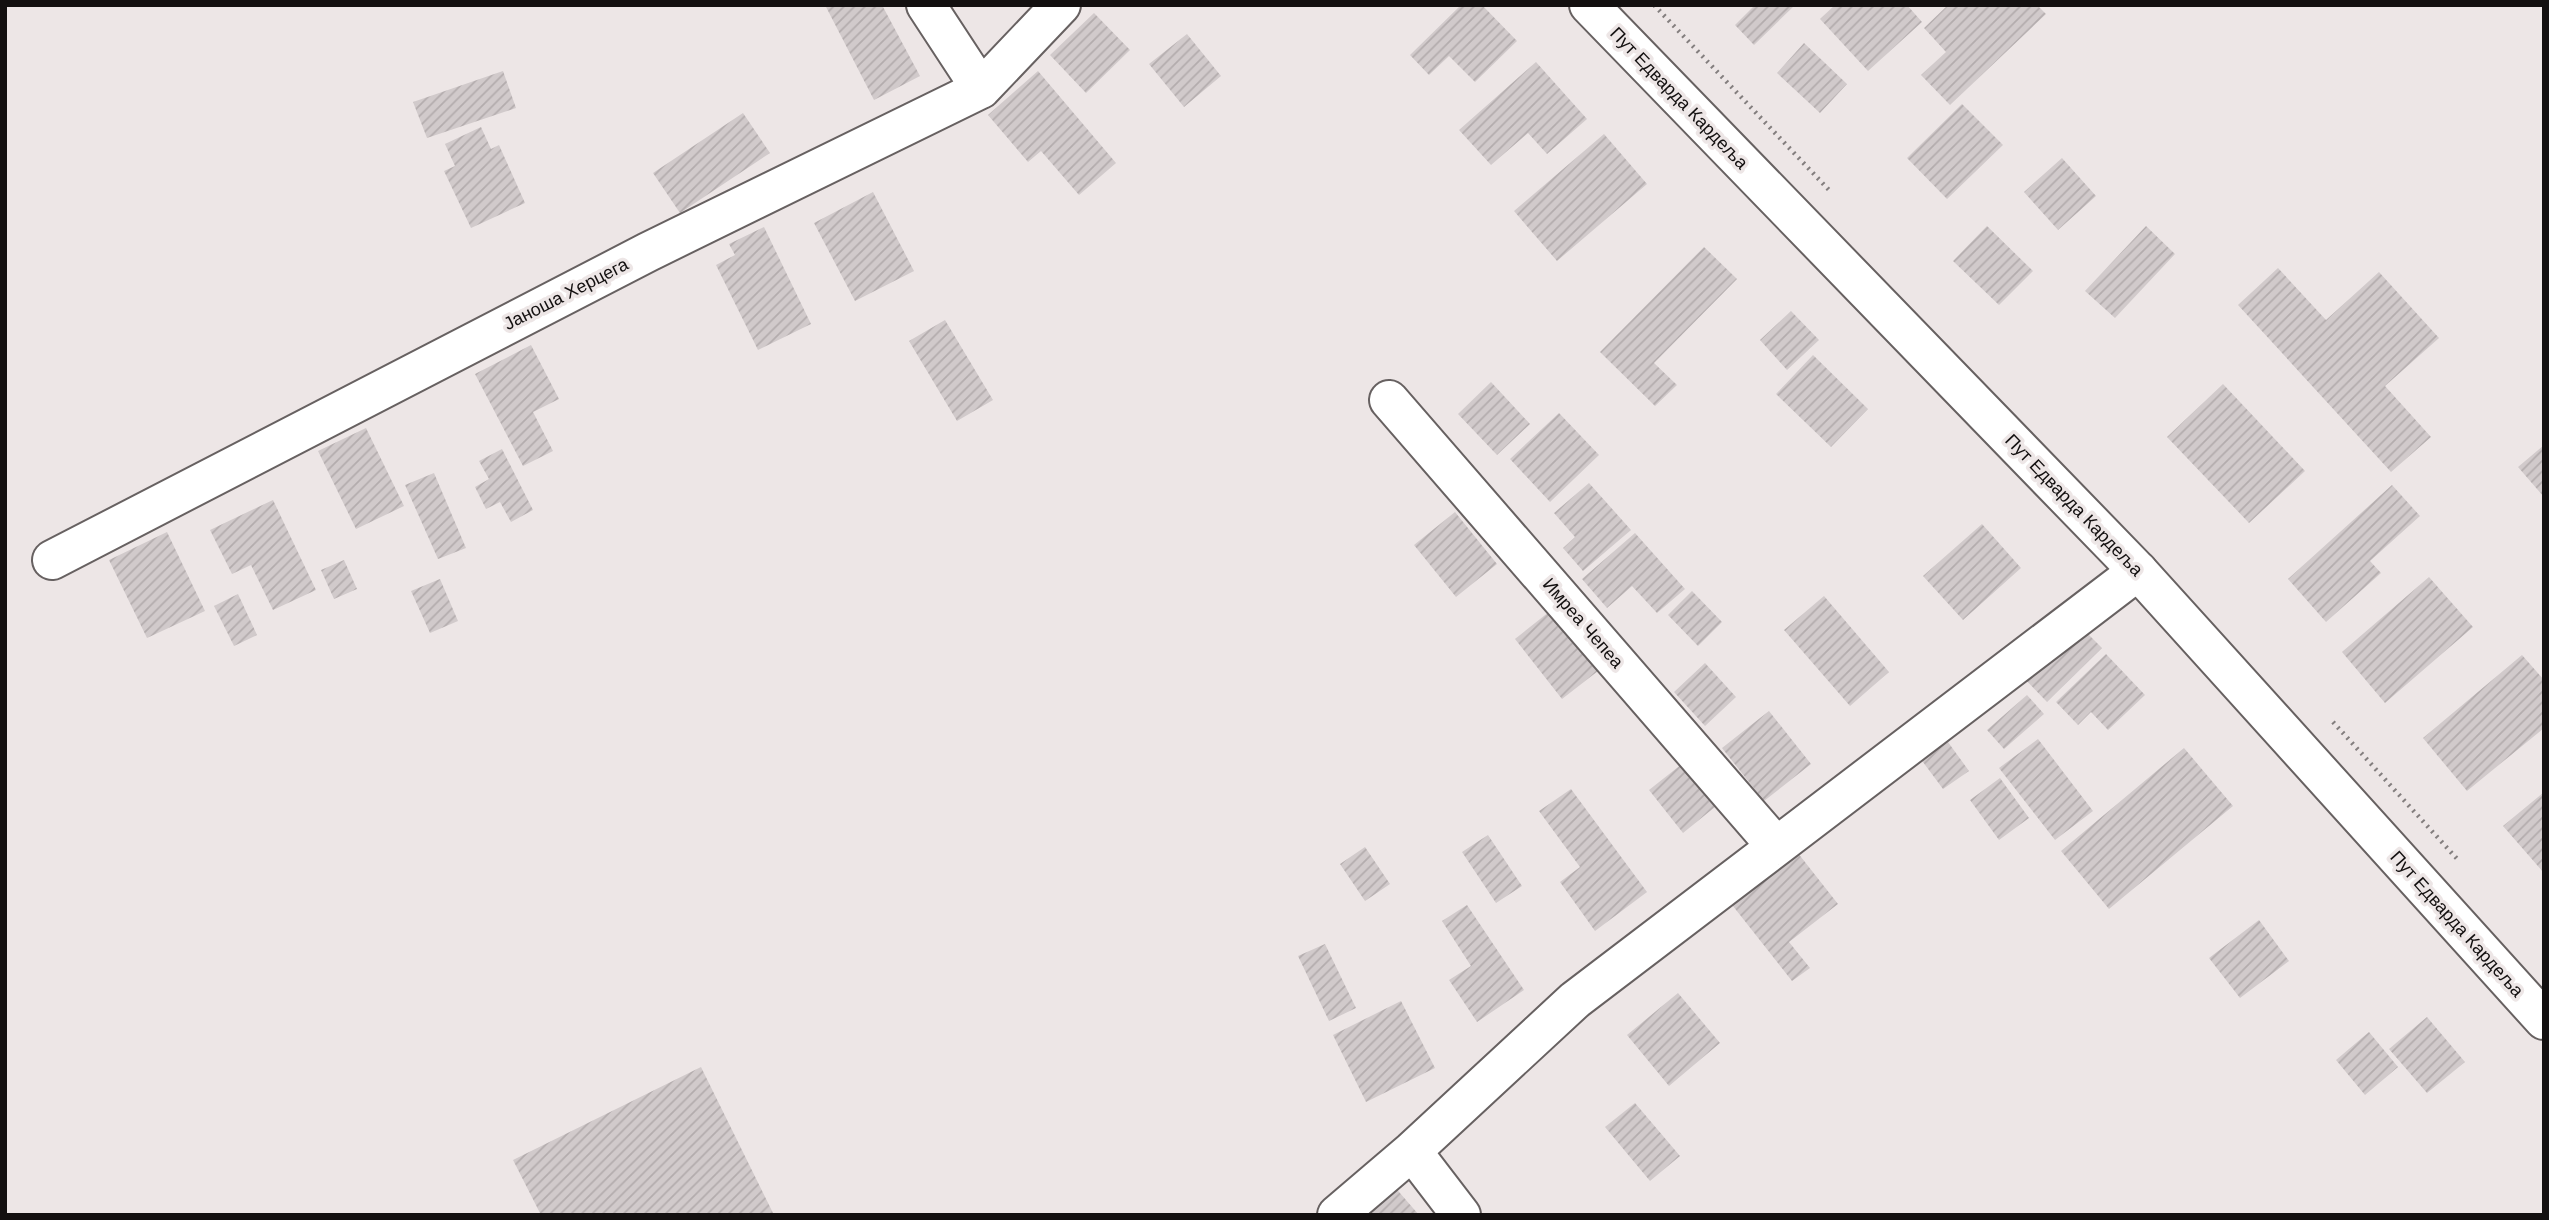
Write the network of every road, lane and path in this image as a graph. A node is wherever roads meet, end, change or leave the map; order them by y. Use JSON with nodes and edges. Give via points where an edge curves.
{"nodes":[{"id":1,"x":926,"y":5,"type":"edge"},
{"id":2,"x":1060,"y":5,"type":"edge"},
{"id":3,"x":1589,"y":5,"type":"edge"},
{"id":4,"x":981,"y":89,"type":"junction"},
{"id":5,"x":1389,"y":400,"type":"dead end"},
{"id":6,"x":52,"y":560,"type":"dead end"},
{"id":7,"x":2138,"y":571,"type":"junction"},
{"id":8,"x":1776,"y":846,"type":"junction"},
{"id":9,"x":2544,"y":1020,"type":"edge"},
{"id":10,"x":1412,"y":1151,"type":"junction"},
{"id":11,"x":1337,"y":1215,"type":"edge"},
{"id":12,"x":1461,"y":1215,"type":"edge"}],
"edges":[{"from":1,"to":4,"type":"street"},
{"from":2,"to":4,"type":"street","name":"Јаноша Херцега"},
{"from":3,"to":7,"type":"street","name":"Пут Едварда Кардеља"},
{"from":4,"to":6,"type":"street","name":"Јаноша Херцега","via":[[648,252]]},
{"from":5,"to":8,"type":"street","name":"Имреа Чепеа"},
{"from":7,"to":8,"type":"street"},
{"from":7,"to":9,"type":"street","name":"Пут Едварда Кардеља"},
{"from":8,"to":10,"type":"street","via":[[1575,1000]]},
{"from":10,"to":11,"type":"street"},
{"from":10,"to":12,"type":"street"}]}
